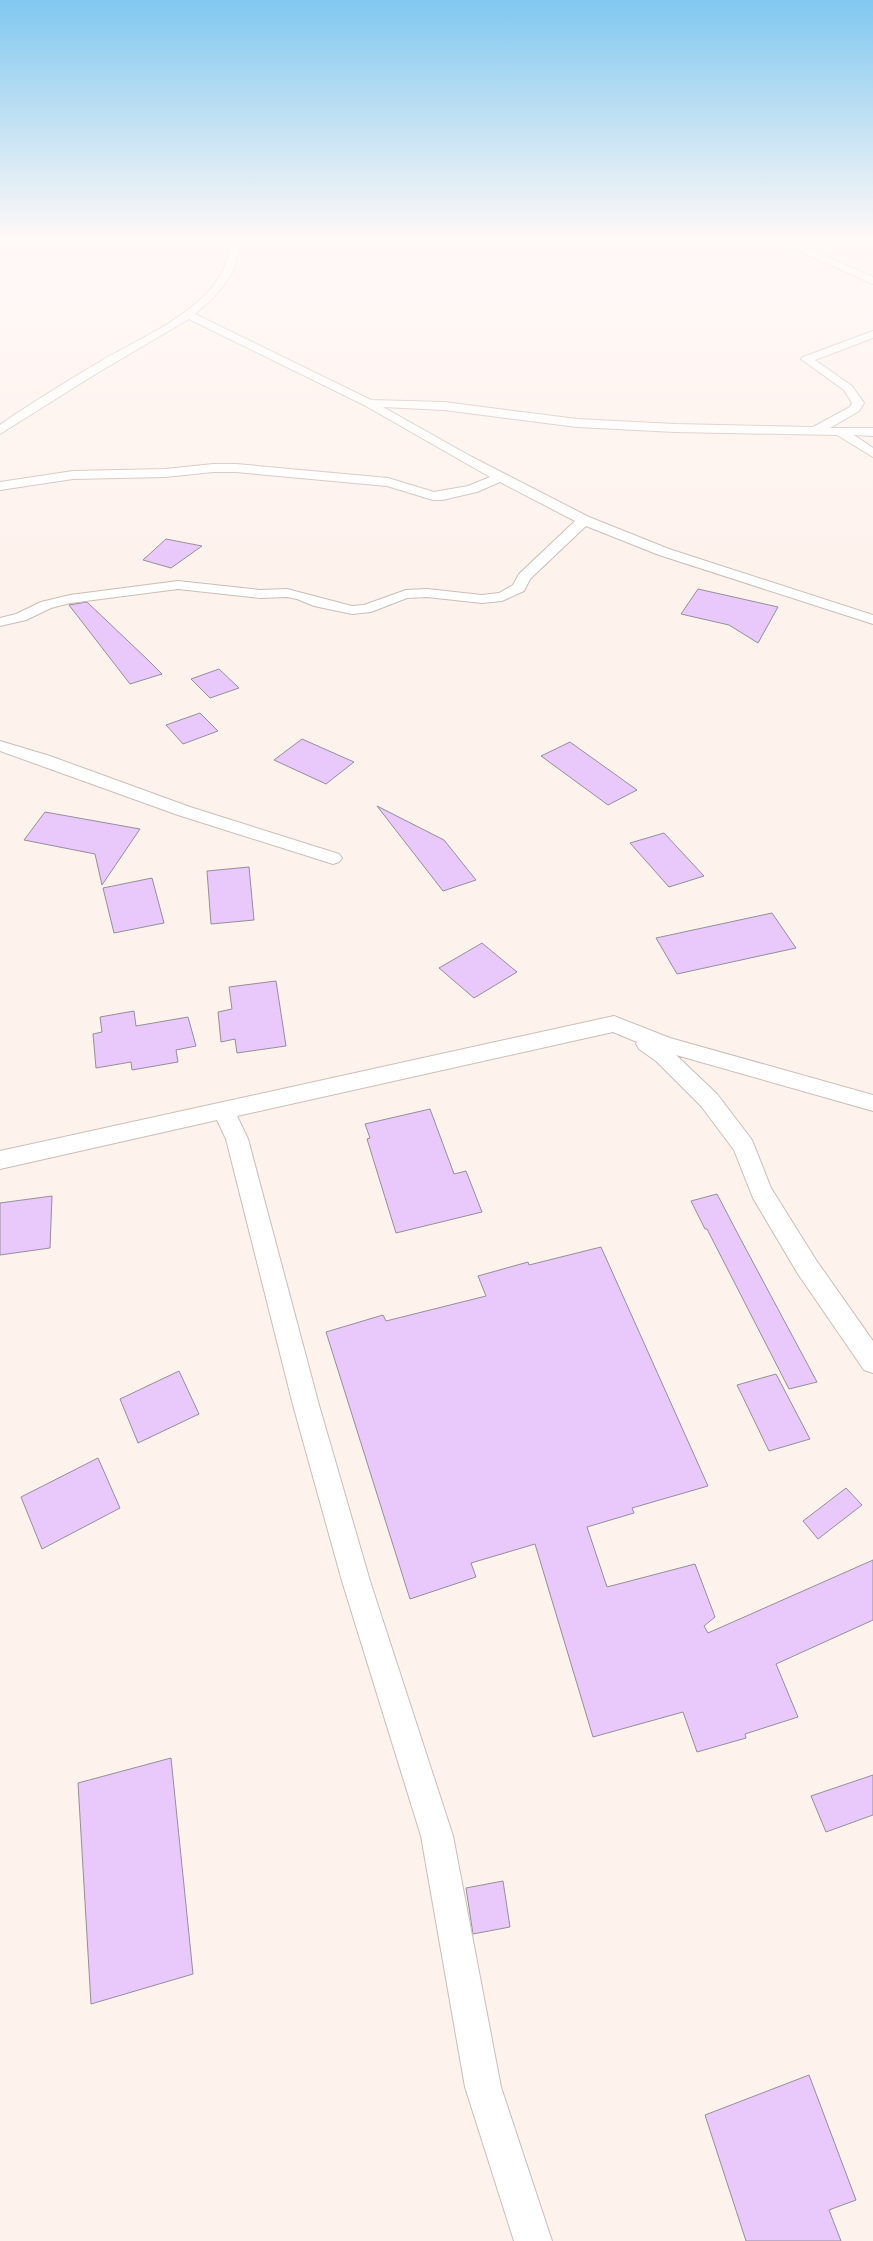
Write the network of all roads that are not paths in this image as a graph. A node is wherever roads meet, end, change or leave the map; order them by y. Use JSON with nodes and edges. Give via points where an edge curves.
{"nodes":[{"id":1,"x":138,"y":345,"type":"edge"},
{"id":2,"x":249,"y":345,"type":"edge"},
{"id":3,"x":845,"y":345,"type":"edge"},
{"id":4,"x":368,"y":403,"type":"junction"},
{"id":5,"x":0,"y":430,"type":"edge"},
{"id":6,"x":815,"y":430,"type":"junction"},
{"id":7,"x":838,"y":431,"type":"junction"},
{"id":8,"x":873,"y":432,"type":"edge"},
{"id":9,"x":873,"y":453,"type":"edge"},
{"id":10,"x":500,"y":477,"type":"junction"},
{"id":11,"x":0,"y":486,"type":"edge"},
{"id":12,"x":584,"y":520,"type":"junction"},
{"id":13,"x":873,"y":620,"type":"edge"},
{"id":14,"x":0,"y":622,"type":"edge"},
{"id":15,"x":0,"y":746,"type":"edge"},
{"id":16,"x":333,"y":858,"type":"dead end"},
{"id":17,"x":614,"y":1024,"type":"junction"},
{"id":18,"x":873,"y":1103,"type":"edge"},
{"id":19,"x":224,"y":1111,"type":"junction"},
{"id":20,"x":0,"y":1160,"type":"edge"},
{"id":21,"x":873,"y":1362,"type":"edge"},
{"id":22,"x":533,"y":2241,"type":"edge"}],
"edges":[{"from":1,"to":5,"type":"street","via":[[47,397]]},
{"from":2,"to":4,"type":"street"},
{"from":3,"to":6,"type":"street","via":[[807,359],[848,388],[858,403],[855,410]]},
{"from":4,"to":6,"type":"street","via":[[444,406],[577,423]]},
{"from":4,"to":10,"type":"street"},
{"from":6,"to":7,"type":"street"},
{"from":7,"to":8,"type":"street"},
{"from":7,"to":9,"type":"street"},
{"from":10,"to":11,"type":"street","via":[[472,489],[438,496],[423,494],[388,482],[229,468],[165,473],[73,475]]},
{"from":10,"to":12,"type":"street"},
{"from":12,"to":13,"type":"street","via":[[664,552]]},
{"from":12,"to":14,"type":"street","via":[[524,577],[519,588],[502,598],[406,594],[366,608],[352,610],[287,593],[260,594],[178,585],[70,599]]},
{"from":15,"to":16,"type":"street","via":[[184,811]]},
{"from":17,"to":18,"type":"street","via":[[664,1044]]},
{"from":17,"to":19,"type":"street"},
{"from":17,"to":21,"type":"street","via":[[663,1056],[709,1100],[744,1146],[761,1190],[807,1267]]},
{"from":19,"to":20,"type":"street"},
{"from":19,"to":22,"type":"street","via":[[237,1139],[306,1405],[356,1581],[437,1836],[483,2087]]}]}
